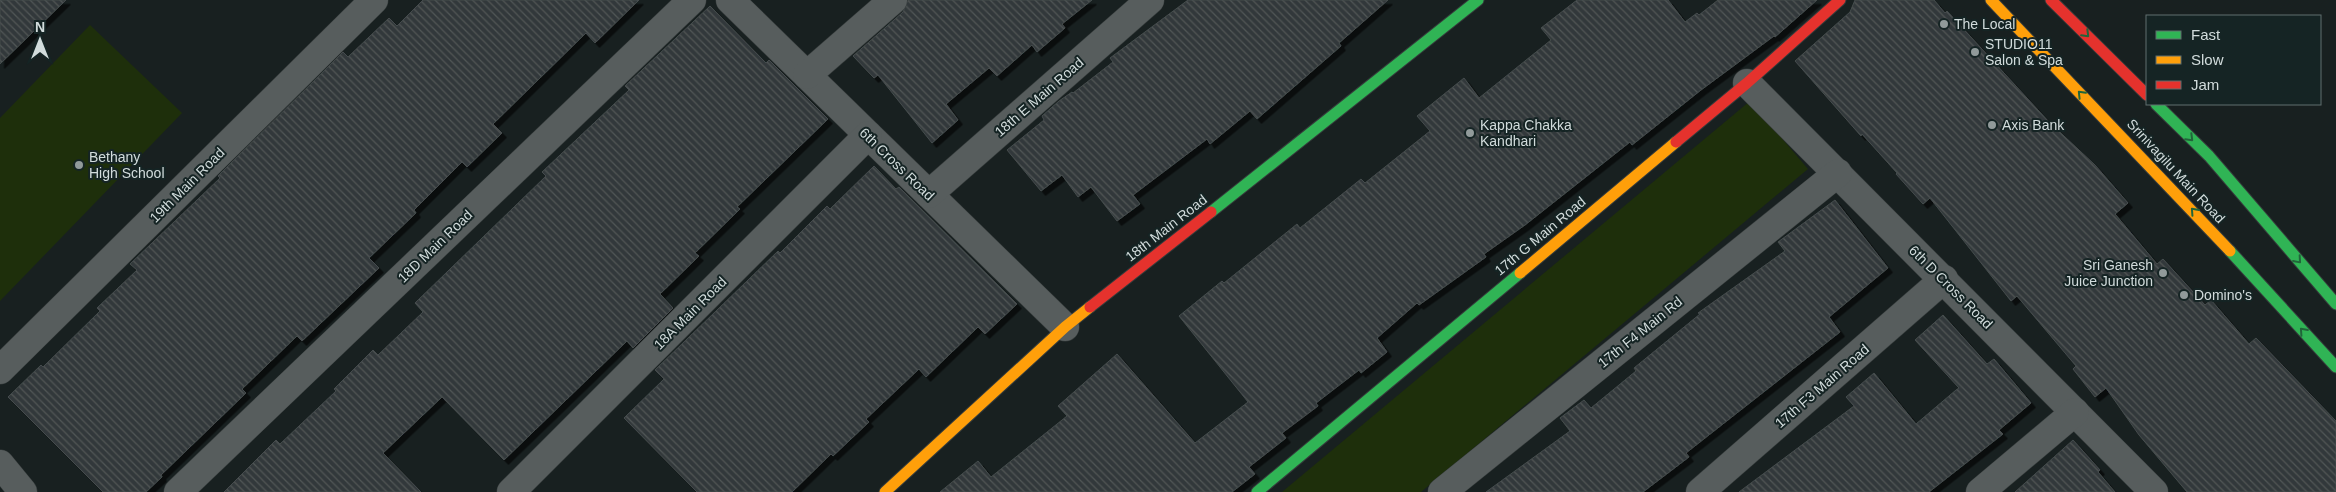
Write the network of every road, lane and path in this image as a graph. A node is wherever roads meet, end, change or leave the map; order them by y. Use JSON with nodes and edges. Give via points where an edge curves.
{"nodes":[{"id":1,"x":374,"y":0,"type":"edge"},
{"id":2,"x":692,"y":0,"type":"edge"},
{"id":3,"x":730,"y":0,"type":"edge"},
{"id":4,"x":892,"y":0,"type":"edge"},
{"id":5,"x":1150,"y":0,"type":"edge"},
{"id":6,"x":1478,"y":0,"type":"edge"},
{"id":7,"x":1840,"y":0,"type":"edge"},
{"id":8,"x":1991,"y":0,"type":"edge"},
{"id":9,"x":2051,"y":0,"type":"edge"},
{"id":10,"x":807,"y":75,"type":"junction"},
{"id":11,"x":1747,"y":83,"type":"junction"},
{"id":12,"x":2146,"y":94,"type":"edge"},
{"id":13,"x":2157,"y":105,"type":"edge"},
{"id":14,"x":868,"y":135,"type":"junction"},
{"id":15,"x":1838,"y":173,"type":"junction"},
{"id":16,"x":929,"y":194,"type":"junction"},
{"id":17,"x":1944,"y":279,"type":"junction"},
{"id":18,"x":2336,"y":304,"type":"edge"},
{"id":19,"x":1065,"y":327,"type":"junction"},
{"id":20,"x":2336,"y":367,"type":"edge"},
{"id":21,"x":0,"y":370,"type":"edge"},
{"id":22,"x":2074,"y":412,"type":"junction"},
{"id":23,"x":0,"y":464,"type":"edge"},
{"id":24,"x":23,"y":492,"type":"edge"},
{"id":25,"x":178,"y":492,"type":"edge"},
{"id":26,"x":511,"y":492,"type":"edge"},
{"id":27,"x":885,"y":492,"type":"edge"},
{"id":28,"x":1257,"y":492,"type":"edge"},
{"id":29,"x":1442,"y":492,"type":"edge"},
{"id":30,"x":1700,"y":492,"type":"edge"},
{"id":31,"x":1980,"y":492,"type":"edge"},
{"id":32,"x":2154,"y":492,"type":"edge"}],
"edges":[{"from":1,"to":21,"type":"street","name":"19th Main Road"},
{"from":2,"to":25,"type":"street","name":"18D Main Road"},
{"from":3,"to":10,"type":"street","name":"6th Cross Road"},
{"from":4,"to":10,"type":"street"},
{"from":5,"to":16,"type":"street","name":"18th E Main Road"},
{"from":6,"to":19,"type":"street","name":"18th Main Road"},
{"from":7,"to":11,"type":"street","name":"17th G Main Road"},
{"from":20,"to":8,"type":"street","name":"Srinivagilu Main Road","one_way":true,"via":[[2185,202]]},
{"from":9,"to":12,"type":"street","one_way":true},
{"from":10,"to":14,"type":"street","name":"6th Cross Road"},
{"from":11,"to":15,"type":"street","name":"6th D Cross Road"},
{"from":11,"to":28,"type":"street","name":"17th G Main Road"},
{"from":13,"to":18,"type":"street","one_way":true,"via":[[2209,156]]},
{"from":14,"to":16,"type":"street","name":"6th Cross Road"},
{"from":14,"to":26,"type":"street","name":"18A Main Road"},
{"from":15,"to":17,"type":"street","name":"6th D Cross Road"},
{"from":15,"to":29,"type":"street","name":"17th F4 Main Rd"},
{"from":16,"to":19,"type":"street","name":"6th Cross Road"},
{"from":17,"to":22,"type":"street","name":"6th D Cross Road"},
{"from":17,"to":30,"type":"street","name":"17th F3 Main Road"},
{"from":19,"to":27,"type":"street","name":"18th Main Road"},
{"from":22,"to":31,"type":"street"},
{"from":22,"to":32,"type":"street","name":"6th D Cross Road"},
{"from":23,"to":24,"type":"street"}]}
